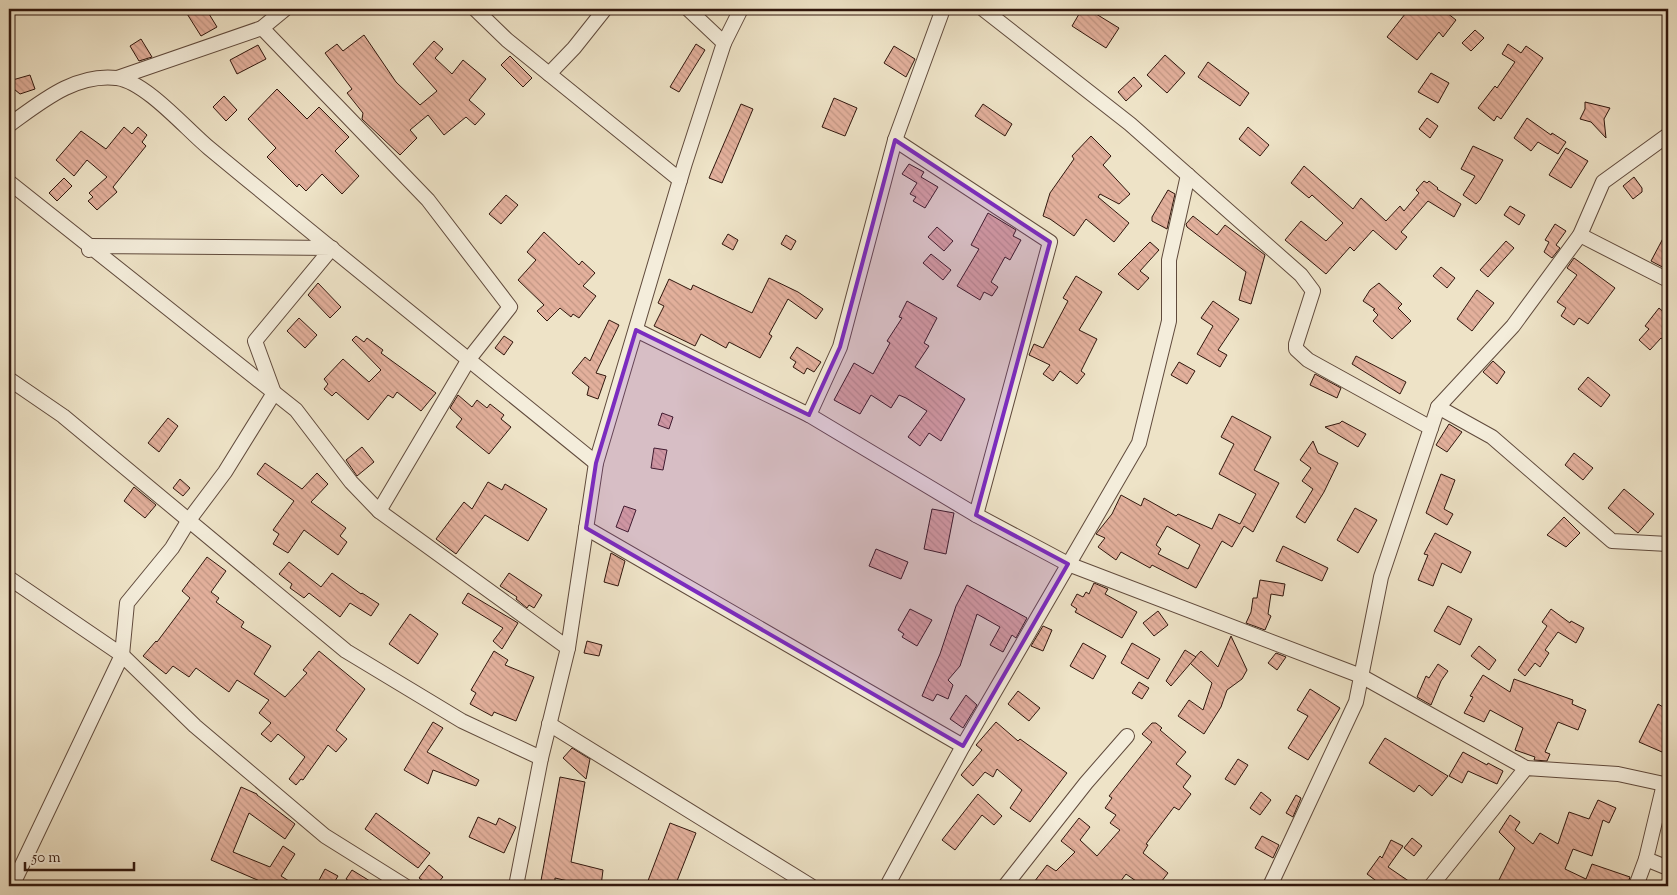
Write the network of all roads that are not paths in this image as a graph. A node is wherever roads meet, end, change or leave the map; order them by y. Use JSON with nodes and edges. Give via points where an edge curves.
{"nodes":[{"id":1,"x":285,"y":9,"type":"edge"},
{"id":2,"x":475,"y":9,"type":"edge"},
{"id":3,"x":605,"y":9,"type":"edge"},
{"id":4,"x":688,"y":9,"type":"edge"},
{"id":5,"x":741,"y":9,"type":"edge"},
{"id":6,"x":943,"y":9,"type":"edge"},
{"id":7,"x":983,"y":9,"type":"edge"},
{"id":8,"x":262,"y":28,"type":"junction"},
{"id":9,"x":724,"y":43,"type":"junction"},
{"id":10,"x":549,"y":74,"type":"junction"},
{"id":11,"x":117,"y":78,"type":"junction"},
{"id":12,"x":9,"y":125,"type":"edge"},
{"id":13,"x":1668,"y":134,"type":"edge"},
{"id":14,"x":895,"y":140,"type":"junction"},
{"id":15,"x":1188,"y":176,"type":"junction"},
{"id":16,"x":680,"y":180,"type":"junction"},
{"id":17,"x":9,"y":182,"type":"edge"},
{"id":18,"x":1580,"y":235,"type":"junction"},
{"id":19,"x":89,"y":248,"type":"junction"},
{"id":20,"x":332,"y":248,"type":"junction"},
{"id":21,"x":1668,"y":280,"type":"edge"},
{"id":22,"x":636,"y":330,"type":"junction"},
{"id":23,"x":469,"y":359,"type":"junction"},
{"id":24,"x":9,"y":379,"type":"edge"},
{"id":25,"x":274,"y":393,"type":"junction"},
{"id":26,"x":1438,"y":407,"type":"junction"},
{"id":27,"x":809,"y":415,"type":"junction"},
{"id":28,"x":1431,"y":428,"type":"junction"},
{"id":29,"x":596,"y":463,"type":"junction"},
{"id":30,"x":379,"y":511,"type":"junction"},
{"id":31,"x":976,"y":515,"type":"junction"},
{"id":32,"x":188,"y":520,"type":"junction"},
{"id":33,"x":586,"y":528,"type":"junction"},
{"id":34,"x":1668,"y":544,"type":"edge"},
{"id":35,"x":1068,"y":564,"type":"junction"},
{"id":36,"x":9,"y":578,"type":"edge"},
{"id":37,"x":568,"y":648,"type":"junction"},
{"id":38,"x":122,"y":655,"type":"junction"},
{"id":39,"x":1361,"y":676,"type":"junction"},
{"id":40,"x":549,"y":724,"type":"junction"},
{"id":41,"x":1127,"y":736,"type":"dead end"},
{"id":42,"x":964,"y":746,"type":"junction"},
{"id":43,"x":541,"y":758,"type":"junction"},
{"id":44,"x":1526,"y":768,"type":"junction"},
{"id":45,"x":1666,"y":784,"type":"edge"},
{"id":46,"x":1646,"y":859,"type":"junction"},
{"id":47,"x":1668,"y":868,"type":"edge"},
{"id":48,"x":1275,"y":884,"type":"edge"},
{"id":49,"x":12,"y":886,"type":"edge"},
{"id":50,"x":404,"y":886,"type":"edge"},
{"id":51,"x":516,"y":886,"type":"edge"},
{"id":52,"x":811,"y":886,"type":"edge"},
{"id":53,"x":887,"y":886,"type":"edge"},
{"id":54,"x":1005,"y":886,"type":"edge"},
{"id":55,"x":1432,"y":886,"type":"edge"},
{"id":56,"x":1636,"y":886,"type":"edge"}],
"edges":[{"from":1,"to":8,"type":"street"},
{"from":2,"to":10,"type":"street"},
{"from":3,"to":10,"type":"street"},
{"from":4,"to":9,"type":"street"},
{"from":5,"to":9,"type":"street"},
{"from":6,"to":14,"type":"street"},
{"from":7,"to":15,"type":"street","via":[[1130,124]]},
{"from":8,"to":11,"type":"street"},
{"from":8,"to":23,"type":"street","via":[[428,200],[510,307]]},
{"from":9,"to":16,"type":"street"},
{"from":10,"to":16,"type":"street"},
{"from":11,"to":12,"type":"street","via":[[88,80],[56,92]]},
{"from":11,"to":20,"type":"street","via":[[138,84],[208,147]]},
{"from":13,"to":18,"type":"street","via":[[1603,182]]},
{"from":14,"to":27,"type":"street","via":[[840,348]]},
{"from":14,"to":31,"type":"street","via":[[1050,242]]},
{"from":15,"to":28,"type":"street","via":[[1312,288],[1296,349],[1308,360]]},
{"from":15,"to":35,"type":"street","via":[[1169,260],[1169,321],[1139,443]]},
{"from":16,"to":22,"type":"street"},
{"from":17,"to":19,"type":"street"},
{"from":18,"to":21,"type":"street"},
{"from":18,"to":26,"type":"street","via":[[1513,326]]},
{"from":19,"to":20,"type":"street"},
{"from":19,"to":25,"type":"street"},
{"from":20,"to":23,"type":"street"},
{"from":20,"to":25,"type":"street","via":[[255,341]]},
{"from":22,"to":27,"type":"street"},
{"from":22,"to":29,"type":"street"},
{"from":23,"to":29,"type":"street"},
{"from":23,"to":30,"type":"street"},
{"from":24,"to":32,"type":"street","via":[[63,416]]},
{"from":25,"to":30,"type":"street","via":[[296,410],[351,482]]},
{"from":25,"to":32,"type":"street","via":[[225,472]]},
{"from":26,"to":28,"type":"street"},
{"from":26,"to":34,"type":"street","via":[[1492,437],[1612,541]]},
{"from":27,"to":31,"type":"street"},
{"from":28,"to":39,"type":"street","via":[[1381,577]]},
{"from":29,"to":33,"type":"street"},
{"from":30,"to":37,"type":"street"},
{"from":31,"to":35,"type":"street"},
{"from":32,"to":38,"type":"street","via":[[172,548],[127,603]]},
{"from":32,"to":43,"type":"street","via":[[346,651],[462,721]]},
{"from":33,"to":37,"type":"street"},
{"from":33,"to":42,"type":"street"},
{"from":35,"to":39,"type":"street"},
{"from":35,"to":42,"type":"street"},
{"from":36,"to":38,"type":"street"},
{"from":37,"to":40,"type":"street"},
{"from":38,"to":49,"type":"street"},
{"from":38,"to":50,"type":"street","via":[[195,726],[325,836]]},
{"from":39,"to":44,"type":"street"},
{"from":39,"to":48,"type":"street","via":[[1356,702]]},
{"from":40,"to":43,"type":"street"},
{"from":40,"to":52,"type":"street"},
{"from":41,"to":54,"type":"street"},
{"from":42,"to":53,"type":"street"},
{"from":43,"to":51,"type":"street"},
{"from":44,"to":45,"type":"street","via":[[1618,774]]},
{"from":44,"to":55,"type":"street"},
{"from":45,"to":46,"type":"street"},
{"from":46,"to":47,"type":"street"},
{"from":46,"to":56,"type":"street"}]}
